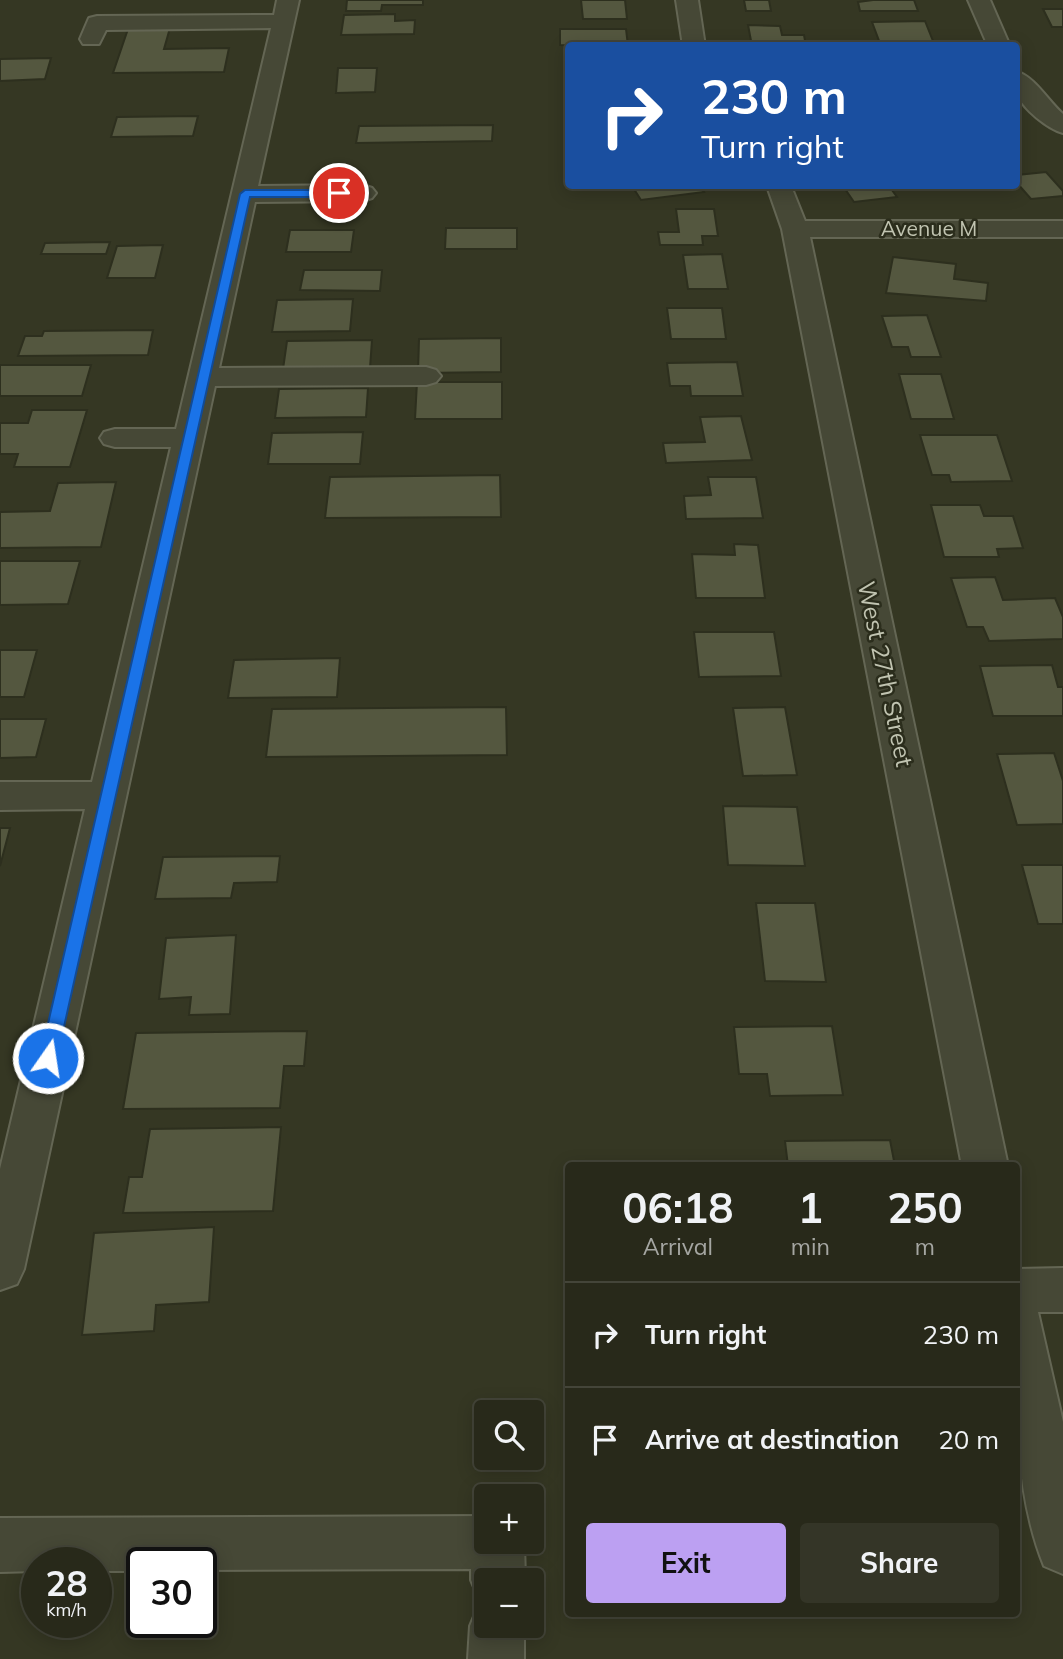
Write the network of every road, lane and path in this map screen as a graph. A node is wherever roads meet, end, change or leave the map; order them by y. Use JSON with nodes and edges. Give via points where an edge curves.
{"nodes":[{"id":1,"x":687,"y":0,"type":"edge"},
{"id":2,"x":979,"y":0,"type":"edge"},
{"id":3,"x":286,"y":11,"type":"edge"},
{"id":4,"x":91,"y":39,"type":"dead end"},
{"id":5,"x":693,"y":42,"type":"edge"},
{"id":6,"x":997,"y":42,"type":"edge"},
{"id":7,"x":1020,"y":83,"type":"edge"},
{"id":8,"x":1063,"y":126,"type":"edge"},
{"id":9,"x":780,"y":189,"type":"edge"},
{"id":10,"x":363,"y":193,"type":"dead end"},
{"id":11,"x":245,"y":194,"type":"junction"},
{"id":12,"x":795,"y":229,"type":"junction"},
{"id":13,"x":1063,"y":229,"type":"edge"},
{"id":14,"x":426,"y":376,"type":"dead end"},
{"id":15,"x":204,"y":377,"type":"junction"},
{"id":16,"x":115,"y":438,"type":"dead end"},
{"id":17,"x":190,"y":438,"type":"junction"},
{"id":18,"x":109,"y":795,"type":"junction"},
{"id":19,"x":0,"y":796,"type":"edge"},
{"id":20,"x":984,"y":1162,"type":"edge"},
{"id":21,"x":0,"y":1269,"type":"edge"},
{"id":22,"x":1063,"y":1290,"type":"edge"},
{"id":23,"x":1020,"y":1291,"type":"edge"},
{"id":24,"x":1020,"y":1335,"type":"edge"},
{"id":25,"x":0,"y":1545,"type":"edge"},
{"id":26,"x":1063,"y":1547,"type":"edge"},
{"id":27,"x":498,"y":1568,"type":"edge"},
{"id":28,"x":497,"y":1638,"type":"edge"},
{"id":29,"x":496,"y":1659,"type":"edge"}],
"edges":[{"from":1,"to":5,"type":"street"},
{"from":2,"to":6,"type":"street"},
{"from":3,"to":4,"type":"street","via":[[97,23]]},
{"from":3,"to":11,"type":"street"},
{"from":7,"to":8,"type":"street"},
{"from":9,"to":12,"type":"street","name":"West 27th Street"},
{"from":10,"to":11,"type":"street"},
{"from":11,"to":15,"type":"street"},
{"from":12,"to":13,"type":"street","name":"Avenue M"},
{"from":12,"to":20,"type":"street","name":"West 27th Street"},
{"from":14,"to":15,"type":"street"},
{"from":15,"to":17,"type":"street"},
{"from":16,"to":17,"type":"street"},
{"from":17,"to":18,"type":"street"},
{"from":18,"to":19,"type":"street"},
{"from":18,"to":21,"type":"street"},
{"from":22,"to":23,"type":"street"},
{"from":24,"to":26,"type":"street"},
{"from":25,"to":27,"type":"street","via":[[498,1542]]},
{"from":28,"to":29,"type":"street"}]}
